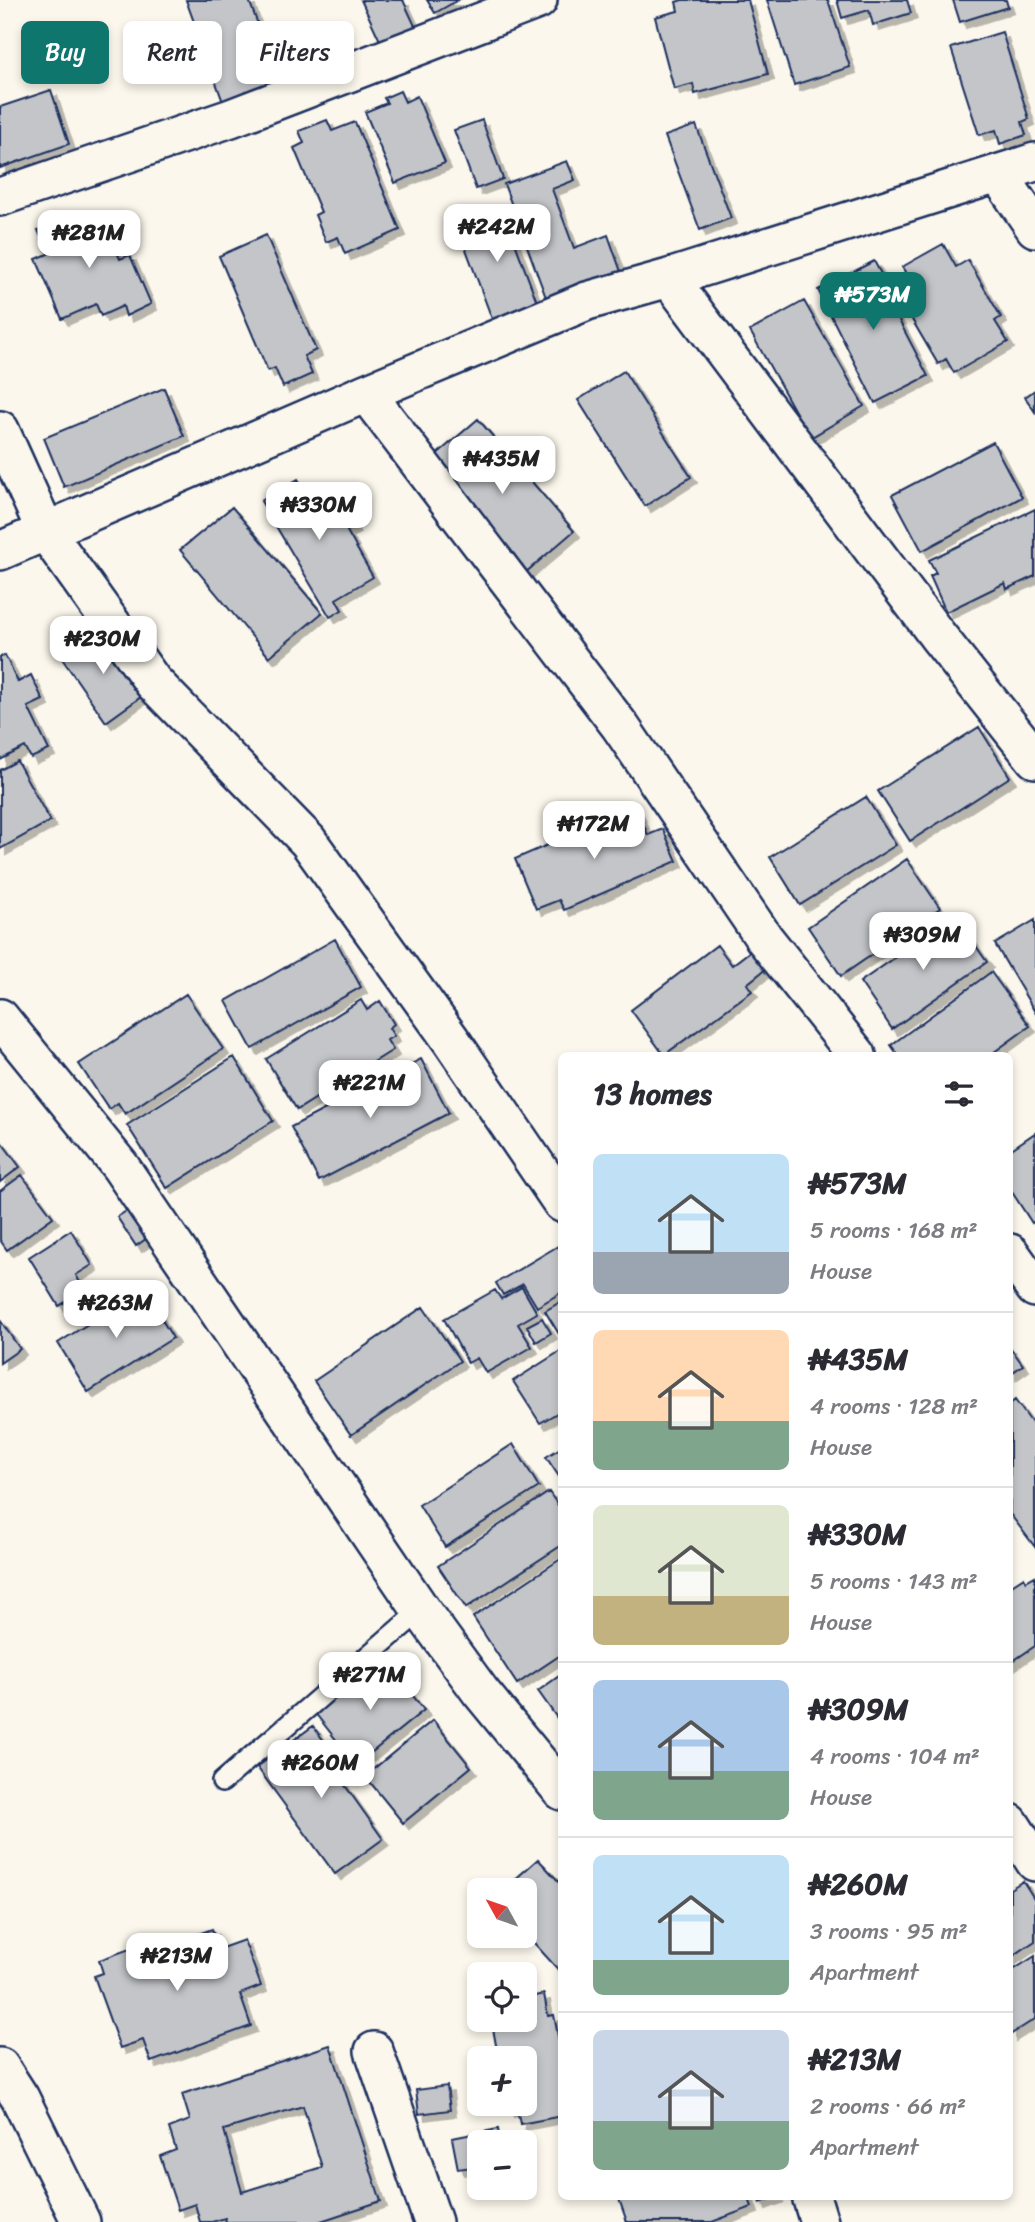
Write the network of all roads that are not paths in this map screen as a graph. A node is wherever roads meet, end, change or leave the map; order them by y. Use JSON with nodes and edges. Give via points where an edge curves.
{"nodes":[{"id":1,"x":538,"y":0,"type":"edge"},
{"id":2,"x":1035,"y":162,"type":"edge"},
{"id":3,"x":999,"y":175,"type":"junction"},
{"id":4,"x":0,"y":197,"type":"edge"},
{"id":5,"x":1035,"y":228,"type":"edge"},
{"id":6,"x":669,"y":278,"type":"junction"},
{"id":7,"x":366,"y":393,"type":"junction"},
{"id":8,"x":0,"y":430,"type":"edge"},
{"id":9,"x":46,"y":533,"type":"junction"},
{"id":10,"x":0,"y":551,"type":"edge"},
{"id":11,"x":1035,"y":759,"type":"edge"},
{"id":12,"x":0,"y":1018,"type":"edge"},
{"id":13,"x":855,"y":1052,"type":"edge"},
{"id":14,"x":558,"y":1197,"type":"edge"},
{"id":15,"x":1013,"y":1257,"type":"edge"},
{"id":16,"x":1035,"y":1288,"type":"edge"},
{"id":17,"x":421,"y":1610,"type":"junction"},
{"id":18,"x":222,"y":1782,"type":"dead end"},
{"id":19,"x":558,"y":1786,"type":"edge"},
{"id":20,"x":1013,"y":1828,"type":"edge"},
{"id":21,"x":1035,"y":1862,"type":"edge"},
{"id":22,"x":374,"y":2051,"type":"dead end"},
{"id":23,"x":0,"y":2067,"type":"edge"},
{"id":24,"x":812,"y":2200,"type":"edge"},
{"id":25,"x":81,"y":2222,"type":"edge"},
{"id":26,"x":433,"y":2222,"type":"edge"},
{"id":27,"x":819,"y":2222,"type":"edge"}],
"edges":[{"from":1,"to":4,"type":"street","via":[[231,118]]},
{"from":2,"to":3,"type":"street"},
{"from":3,"to":5,"type":"street"},
{"from":3,"to":6,"type":"street"},
{"from":6,"to":7,"type":"street","via":[[587,301]]},
{"from":6,"to":11,"type":"street"},
{"from":7,"to":9,"type":"street"},
{"from":7,"to":13,"type":"street","via":[[620,726],[764,938]]},
{"from":8,"to":9,"type":"street"},
{"from":9,"to":10,"type":"street"},
{"from":9,"to":14,"type":"street","via":[[153,682],[308,841]]},
{"from":12,"to":17,"type":"street","via":[[120,1166]]},
{"from":15,"to":16,"type":"street"},
{"from":17,"to":18,"type":"lane"},
{"from":17,"to":19,"type":"street"},
{"from":20,"to":21,"type":"street"},
{"from":22,"to":26,"type":"street"},
{"from":23,"to":25,"type":"street"},
{"from":24,"to":27,"type":"street"}]}
